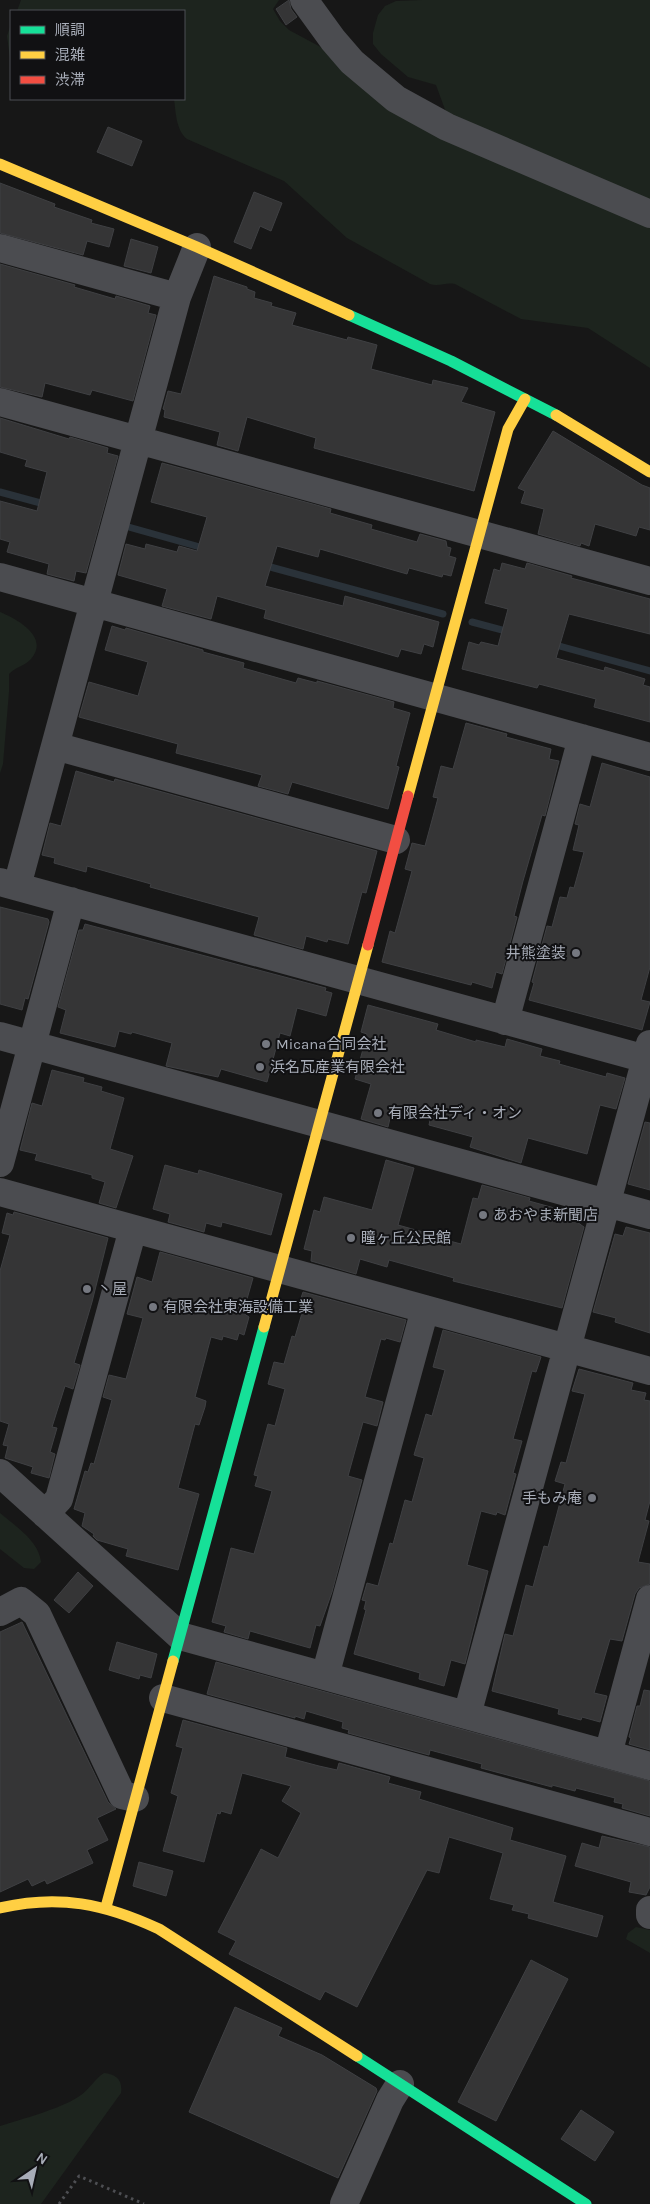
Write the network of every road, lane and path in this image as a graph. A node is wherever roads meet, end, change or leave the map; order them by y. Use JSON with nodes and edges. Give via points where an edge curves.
{"nodes":[{"id":1,"x":304,"y":0,"type":"edge"},
{"id":2,"x":0,"y":164,"type":"edge"},
{"id":3,"x":650,"y":214,"type":"edge"},
{"id":4,"x":197,"y":247,"type":"junction"},
{"id":5,"x":0,"y":248,"type":"edge"},
{"id":6,"x":177,"y":297,"type":"junction"},
{"id":7,"x":525,"y":399,"type":"junction"},
{"id":8,"x":0,"y":402,"type":"edge"},
{"id":9,"x":138,"y":440,"type":"junction"},
{"id":10,"x":650,"y":472,"type":"edge"},
{"id":11,"x":480,"y":534,"type":"junction"},
{"id":12,"x":0,"y":578,"type":"edge"},
{"id":13,"x":650,"y":581,"type":"edge"},
{"id":14,"x":93,"y":603,"type":"junction"},
{"id":15,"x":436,"y":697,"type":"junction"},
{"id":16,"x":582,"y":738,"type":"junction"},
{"id":17,"x":55,"y":746,"type":"junction"},
{"id":18,"x":650,"y":757,"type":"edge"},
{"id":19,"x":396,"y":840,"type":"junction"},
{"id":20,"x":8,"y":884,"type":"edge"},
{"id":21,"x":71,"y":901,"type":"junction"},
{"id":22,"x":358,"y":980,"type":"junction"},
{"id":23,"x":505,"y":1021,"type":"junction"},
{"id":24,"x":0,"y":1036,"type":"edge"},
{"id":25,"x":32,"y":1045,"type":"junction"},
{"id":26,"x":648,"y":1052,"type":"edge"},
{"id":27,"x":319,"y":1124,"type":"junction"},
{"id":28,"x":0,"y":1163,"type":"edge"},
{"id":29,"x":0,"y":1192,"type":"edge"},
{"id":30,"x":606,"y":1203,"type":"junction"},
{"id":31,"x":650,"y":1215,"type":"edge"},
{"id":32,"x":133,"y":1229,"type":"junction"},
{"id":33,"x":280,"y":1269,"type":"junction"},
{"id":34,"x":425,"y":1309,"type":"junction"},
{"id":35,"x":567,"y":1348,"type":"junction"},
{"id":36,"x":650,"y":1371,"type":"edge"},
{"id":37,"x":0,"y":1473,"type":"edge"},
{"id":38,"x":45,"y":1514,"type":"junction"},
{"id":39,"x":650,"y":1599,"type":"edge"},
{"id":40,"x":0,"y":1612,"type":"edge"},
{"id":41,"x":180,"y":1636,"type":"junction"},
{"id":42,"x":325,"y":1676,"type":"junction"},
{"id":43,"x":163,"y":1698,"type":"junction"},
{"id":44,"x":467,"y":1715,"type":"junction"},
{"id":45,"x":608,"y":1754,"type":"junction"},
{"id":46,"x":650,"y":1766,"type":"edge"},
{"id":47,"x":136,"y":1798,"type":"junction"},
{"id":48,"x":650,"y":1832,"type":"edge"},
{"id":49,"x":106,"y":1907,"type":"junction"},
{"id":50,"x":0,"y":1908,"type":"edge"},
{"id":51,"x":650,"y":1910,"type":"edge"},
{"id":52,"x":650,"y":1915,"type":"edge"},
{"id":53,"x":400,"y":2084,"type":"junction"},
{"id":54,"x":58,"y":2204,"type":"edge"},
{"id":55,"x":144,"y":2204,"type":"edge"},
{"id":56,"x":344,"y":2204,"type":"edge"},
{"id":57,"x":586,"y":2204,"type":"edge"}],
"edges":[{"from":1,"to":3,"type":"street","via":[[352,62],[396,99],[447,127]]},
{"from":2,"to":4,"type":"street"},
{"from":4,"to":6,"type":"street"},
{"from":4,"to":7,"type":"street","via":[[451,361]]},
{"from":5,"to":6,"type":"street"},
{"from":6,"to":9,"type":"street"},
{"from":7,"to":10,"type":"street"},
{"from":7,"to":11,"type":"street","via":[[508,429]]},
{"from":8,"to":9,"type":"street"},
{"from":9,"to":11,"type":"street"},
{"from":9,"to":14,"type":"street"},
{"from":11,"to":13,"type":"street"},
{"from":11,"to":15,"type":"street"},
{"from":12,"to":14,"type":"street"},
{"from":14,"to":15,"type":"street"},
{"from":14,"to":17,"type":"street"},
{"from":15,"to":16,"type":"street"},
{"from":15,"to":19,"type":"street"},
{"from":16,"to":18,"type":"street"},
{"from":16,"to":23,"type":"street"},
{"from":17,"to":19,"type":"street"},
{"from":17,"to":20,"type":"street"},
{"from":19,"to":22,"type":"street"},
{"from":20,"to":21,"type":"street"},
{"from":21,"to":22,"type":"street"},
{"from":21,"to":25,"type":"street"},
{"from":22,"to":23,"type":"street"},
{"from":22,"to":27,"type":"street"},
{"from":23,"to":26,"type":"street"},
{"from":24,"to":25,"type":"street"},
{"from":25,"to":27,"type":"street"},
{"from":25,"to":28,"type":"street"},
{"from":26,"to":30,"type":"street"},
{"from":27,"to":30,"type":"street"},
{"from":27,"to":33,"type":"street"},
{"from":29,"to":32,"type":"street"},
{"from":30,"to":31,"type":"street"},
{"from":30,"to":35,"type":"street"},
{"from":32,"to":33,"type":"street"},
{"from":32,"to":38,"type":"street","via":[[60,1499]]},
{"from":33,"to":34,"type":"street"},
{"from":33,"to":41,"type":"street"},
{"from":34,"to":35,"type":"street"},
{"from":34,"to":42,"type":"street"},
{"from":35,"to":36,"type":"street"},
{"from":35,"to":44,"type":"street"},
{"from":37,"to":38,"type":"street"},
{"from":38,"to":41,"type":"street"},
{"from":39,"to":45,"type":"street"},
{"from":40,"to":47,"type":"street","via":[[21,1600],[36,1614],[122,1795]]},
{"from":41,"to":42,"type":"street"},
{"from":41,"to":43,"type":"street"},
{"from":42,"to":44,"type":"street"},
{"from":43,"to":47,"type":"street"},
{"from":43,"to":48,"type":"street"},
{"from":44,"to":45,"type":"street"},
{"from":45,"to":46,"type":"street"},
{"from":47,"to":49,"type":"street"},
{"from":49,"to":50,"type":"street","via":[[57,1900]]},
{"from":49,"to":53,"type":"street","via":[[159,1929]]},
{"from":51,"to":52,"type":"street"},
{"from":53,"to":56,"type":"street"},
{"from":53,"to":57,"type":"street"},
{"from":54,"to":55,"type":"path","via":[[79,2176]]}]}
